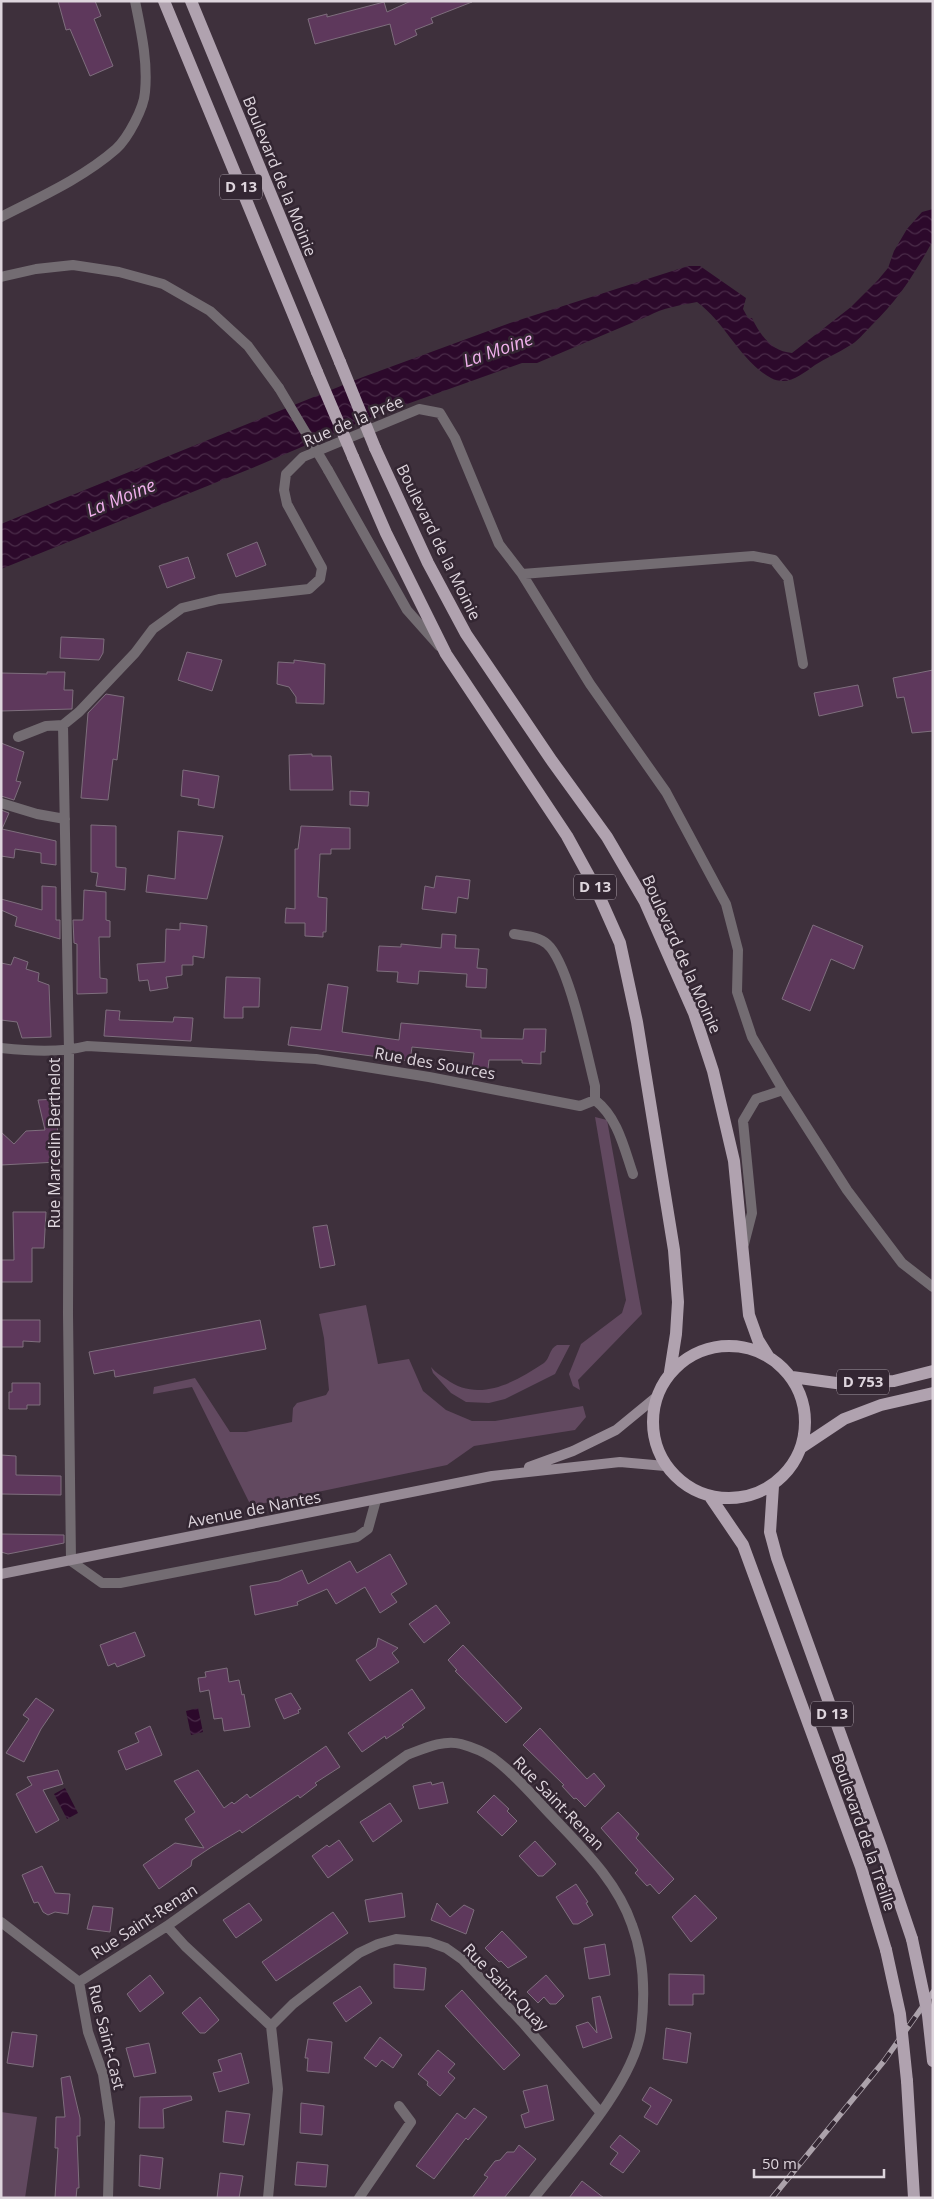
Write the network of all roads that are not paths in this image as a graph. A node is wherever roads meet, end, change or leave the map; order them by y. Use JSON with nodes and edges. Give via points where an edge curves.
{"nodes":[{"id":1,"x":135,"y":1,"type":"edge"},
{"id":2,"x":164,"y":1,"type":"edge"},
{"id":3,"x":191,"y":1,"type":"edge"},
{"id":4,"x":1,"y":217,"type":"edge"},
{"id":5,"x":1,"y":277,"type":"edge"},
{"id":6,"x":522,"y":574,"type":"junction"},
{"id":7,"x":446,"y":654,"type":"junction"},
{"id":8,"x":803,"y":664,"type":"dead end"},
{"id":9,"x":63,"y":725,"type":"junction"},
{"id":10,"x":18,"y":737,"type":"dead end"},
{"id":11,"x":1,"y":803,"type":"edge"},
{"id":12,"x":65,"y":819,"type":"junction"},
{"id":13,"x":514,"y":934,"type":"dead end"},
{"id":14,"x":1,"y":1048,"type":"edge"},
{"id":15,"x":69,"y":1051,"type":"junction"},
{"id":16,"x":783,"y":1090,"type":"junction"},
{"id":17,"x":595,"y":1100,"type":"junction"},
{"id":18,"x":633,"y":1174,"type":"dead end"},
{"id":19,"x":743,"y":1247,"type":"junction"},
{"id":20,"x":933,"y":1287,"type":"edge"},
{"id":21,"x":768,"y":1356,"type":"junction"},
{"id":22,"x":933,"y":1371,"type":"edge"},
{"id":23,"x":670,"y":1372,"type":"junction"},
{"id":24,"x":792,"y":1377,"type":"junction"},
{"id":25,"x":933,"y":1392,"type":"edge"},
{"id":26,"x":655,"y":1398,"type":"junction"},
{"id":27,"x":802,"y":1447,"type":"junction"},
{"id":28,"x":665,"y":1466,"type":"junction"},
{"id":29,"x":512,"y":1473,"type":"junction"},
{"id":30,"x":773,"y":1486,"type":"junction"},
{"id":31,"x":711,"y":1498,"type":"junction"},
{"id":32,"x":376,"y":1500,"type":"junction"},
{"id":33,"x":71,"y":1561,"type":"junction"},
{"id":34,"x":1,"y":1574,"type":"edge"},
{"id":35,"x":1,"y":1922,"type":"edge"},
{"id":36,"x":167,"y":1926,"type":"junction"},
{"id":37,"x":79,"y":1982,"type":"junction"},
{"id":38,"x":271,"y":2026,"type":"junction"},
{"id":39,"x":933,"y":2061,"type":"edge"},
{"id":40,"x":399,"y":2106,"type":"dead end"},
{"id":41,"x":601,"y":2112,"type":"junction"},
{"id":42,"x":108,"y":2198,"type":"edge"},
{"id":43,"x":268,"y":2198,"type":"edge"},
{"id":44,"x":359,"y":2198,"type":"edge"},
{"id":45,"x":534,"y":2198,"type":"edge"},
{"id":46,"x":914,"y":2198,"type":"edge"}],
"edges":[{"from":1,"to":4,"type":"street","via":[[146,61],[145,94],[136,121],[117,148],[102,159],[78,176]]},
{"from":2,"to":7,"type":"main road","number":"D 13","bridge":true,"via":[[353,457],[386,533]]},
{"from":3,"to":19,"type":"main road","name":"Boulevard de la Moinie","number":"D 13","bridge":true,"via":[[375,448],[428,564],[466,634],[607,837],[645,902],[694,1013],[712,1071],[734,1161]]},
{"from":5,"to":7,"type":"street","bridge":true,"via":[[73,266],[119,272],[163,284],[210,311],[248,346],[279,388],[407,610]]},
{"from":6,"to":8,"type":"street","via":[[753,556],[774,560],[788,578]]},
{"from":6,"to":9,"type":"street","name":"Rue de la Prée","via":[[499,544],[455,438],[440,413],[419,409],[304,457],[286,474],[284,490],[287,504],[322,568],[320,579],[315,584],[309,589],[219,599],[182,608],[153,629],[79,712]]},
{"from":6,"to":16,"type":"street","via":[[590,684],[666,792],[726,904],[738,950],[737,992],[752,1037]]},
{"from":7,"to":23,"type":"main road","number":"D 13","via":[[566,836],[620,943],[637,1022],[674,1250],[678,1302]]},
{"from":9,"to":10,"type":"street","via":[[46,726]]},
{"from":9,"to":12,"type":"street","name":"Rue Marcelin Berthelot"},
{"from":11,"to":12,"type":"street"},
{"from":12,"to":15,"type":"street","name":"Rue Marcelin Berthelot"},
{"from":13,"to":17,"type":"street","via":[[547,943],[558,962],[574,1002],[595,1086]]},
{"from":14,"to":15,"type":"street","name":"Rue des Sources"},
{"from":15,"to":17,"type":"street","name":"Rue des Sources","via":[[87,1046],[316,1059],[580,1106]]},
{"from":15,"to":33,"type":"street","name":"Rue Marcelin Berthelot"},
{"from":16,"to":19,"type":"street","via":[[756,1099],[743,1121],[752,1213]]},
{"from":16,"to":20,"type":"street","via":[[848,1190],[902,1263]]},
{"from":17,"to":18,"type":"street","via":[[605,1108],[615,1124]]},
{"from":19,"to":21,"type":"main road","name":"Boulevard de la Moinie","number":"D 13","via":[[749,1315]]},
{"from":21,"to":23,"type":"main road","via":[[743,1346],[716,1346],[691,1355]]},
{"from":21,"to":24,"type":"main road"},
{"from":22,"to":24,"type":"main road","number":"D 753","via":[[884,1381],[836,1383]]},
{"from":23,"to":26,"type":"main road"},
{"from":24,"to":27,"type":"main road","via":[[804,1421]]},
{"from":25,"to":27,"type":"main road","number":"D 753","via":[[881,1405],[844,1419]]},
{"from":26,"to":28,"type":"main road","via":[[656,1447]]},
{"from":26,"to":29,"type":"main road","name":"Avenue de Nantes","via":[[616,1430],[573,1451]]},
{"from":27,"to":30,"type":"main road","via":[[788,1472]]},
{"from":28,"to":29,"type":"main road","name":"Avenue de Nantes","via":[[620,1462]]},
{"from":28,"to":31,"type":"main road","via":[[693,1489]]},
{"from":29,"to":32,"type":"main road","name":"Avenue de Nantes"},
{"from":30,"to":31,"type":"main road","via":[[744,1498]]},
{"from":30,"to":39,"type":"main road","name":"Boulevard de la Treille","number":"D 13","bridge":true,"via":[[770,1532],[777,1558],[912,1940],[926,2006]]},
{"from":31,"to":46,"type":"main road","name":"Boulevard de la Treille","number":"D 13","bridge":true,"via":[[743,1544],[861,1867],[886,1950],[900,2014]]},
{"from":32,"to":33,"type":"main road","name":"Avenue de Nantes"},
{"from":32,"to":33,"type":"street","via":[[368,1529],[348,1539],[120,1584],[102,1583]]},
{"from":33,"to":34,"type":"main road","name":"Avenue de Nantes"},
{"from":35,"to":37,"type":"street","name":"Rue Saint-Cast"},
{"from":36,"to":37,"type":"street","name":"Rue Saint-Renan"},
{"from":36,"to":38,"type":"street"},
{"from":36,"to":41,"type":"street","name":"Rue Saint-Renan","via":[[407,1755],[435,1745],[459,1743],[476,1750],[492,1757],[510,1772],[594,1861],[614,1887],[633,1927],[642,1984],[640,2032],[625,2073]]},
{"from":37,"to":42,"type":"street","name":"Rue Saint-Cast","via":[[88,2032],[103,2074],[110,2122]]},
{"from":38,"to":41,"type":"street","name":"Rue Saint-Quay","via":[[292,2004],[359,1953],[396,1940],[429,1942],[446,1948],[463,1960]]},
{"from":38,"to":43,"type":"street","via":[[278,2089]]},
{"from":40,"to":44,"type":"street","via":[[411,2122]]},
{"from":41,"to":45,"type":"street","name":"Rue Saint-Renan"}]}
